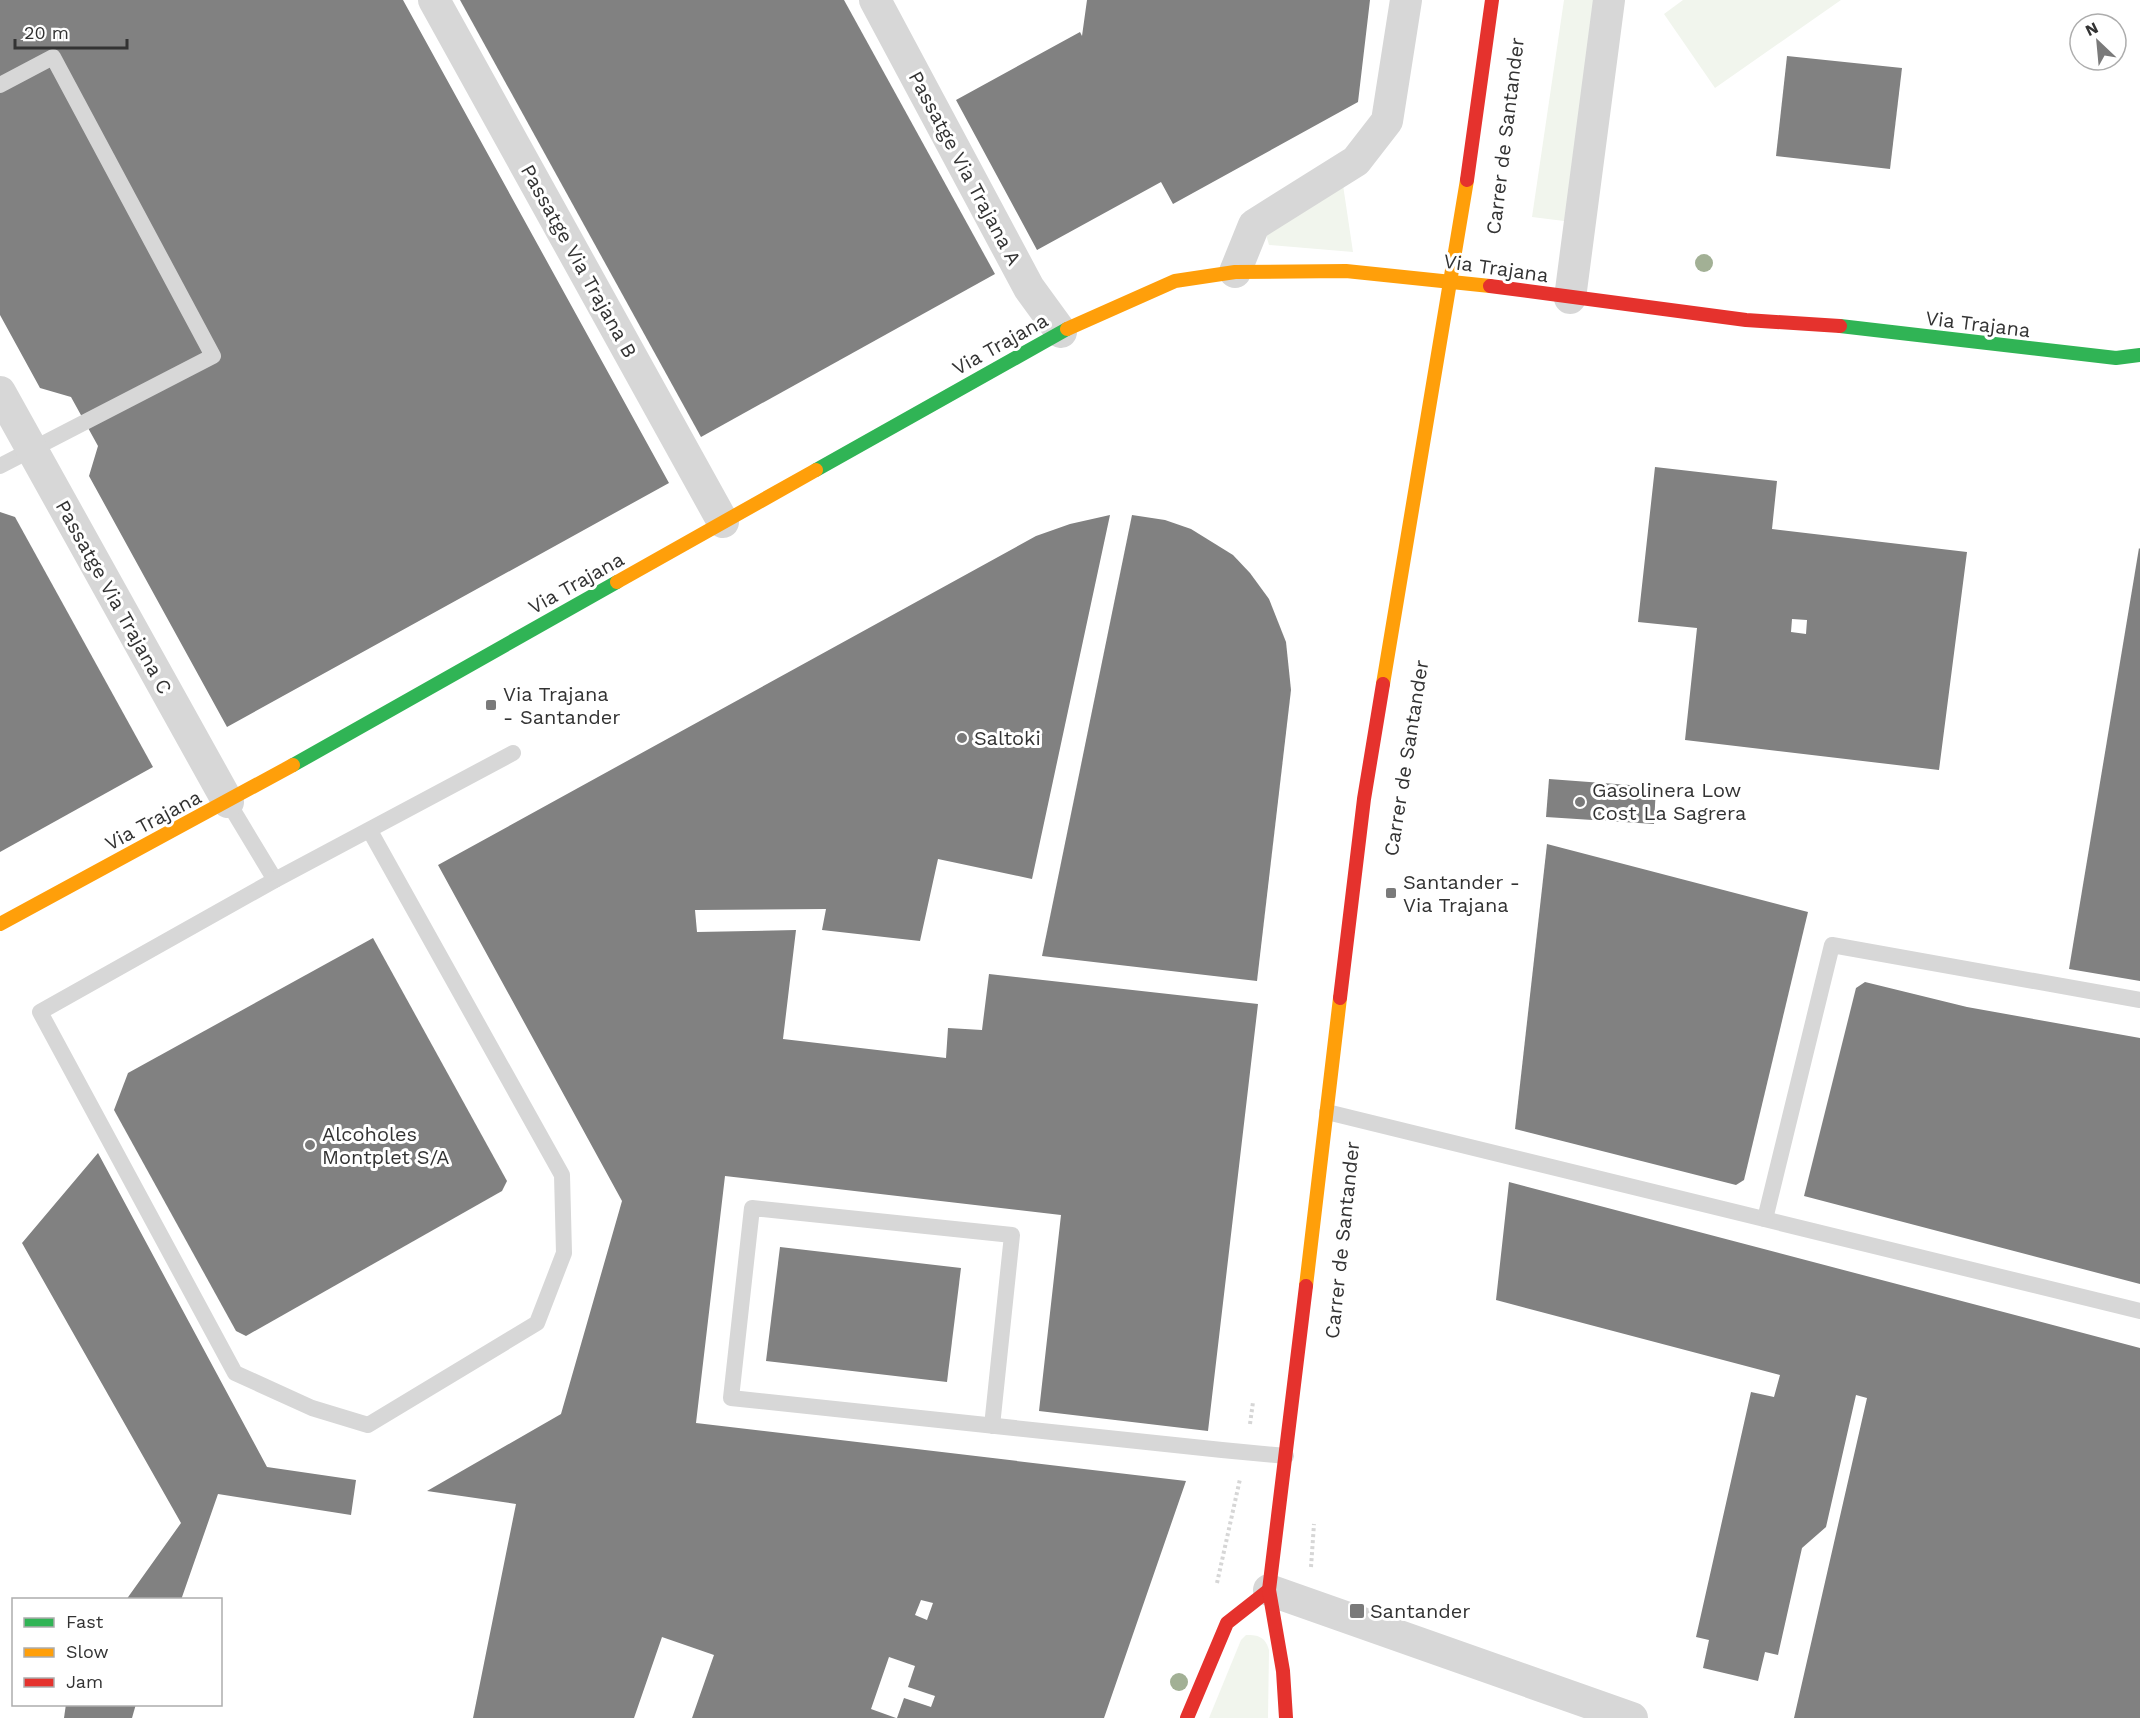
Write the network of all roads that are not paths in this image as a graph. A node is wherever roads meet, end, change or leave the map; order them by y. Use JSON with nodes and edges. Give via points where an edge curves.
{"nodes":[{"id":1,"x":434,"y":0,"type":"edge"},
{"id":2,"x":875,"y":0,"type":"edge"},
{"id":3,"x":1406,"y":0,"type":"edge"},
{"id":4,"x":1491,"y":0,"type":"edge"},
{"id":5,"x":1609,"y":0,"type":"edge"},
{"id":6,"x":0,"y":86,"type":"edge"},
{"id":7,"x":1235,"y":272,"type":"junction"},
{"id":8,"x":1450,"y":281,"type":"junction"},
{"id":9,"x":1570,"y":298,"type":"junction"},
{"id":10,"x":1061,"y":332,"type":"junction"},
{"id":11,"x":2140,"y":355,"type":"edge"},
{"id":12,"x":0,"y":392,"type":"edge"},
{"id":13,"x":32,"y":450,"type":"junction"},
{"id":14,"x":0,"y":466,"type":"edge"},
{"id":15,"x":723,"y":522,"type":"junction"},
{"id":16,"x":513,"y":753,"type":"dead end"},
{"id":17,"x":228,"y":802,"type":"junction"},
{"id":18,"x":370,"y":831,"type":"junction"},
{"id":19,"x":274,"y":880,"type":"junction"},
{"id":20,"x":0,"y":924,"type":"edge"},
{"id":21,"x":2140,"y":1000,"type":"edge"},
{"id":22,"x":1327,"y":1112,"type":"junction"},
{"id":23,"x":1765,"y":1219,"type":"junction"},
{"id":24,"x":2140,"y":1311,"type":"edge"},
{"id":25,"x":992,"y":1426,"type":"junction"},
{"id":26,"x":1286,"y":1456,"type":"junction"},
{"id":27,"x":1269,"y":1590,"type":"junction"},
{"id":28,"x":1187,"y":1718,"type":"edge"},
{"id":29,"x":1286,"y":1718,"type":"edge"},
{"id":30,"x":1632,"y":1718,"type":"edge"}],
"edges":[{"from":1,"to":15,"type":"street","name":"Passatge Via Trajana B"},
{"from":2,"to":10,"type":"street","name":"Passatge Via Trajana A","via":[[1029,288]]},
{"from":3,"to":7,"type":"street","via":[[1387,122],[1356,161],[1254,225]]},
{"from":4,"to":8,"type":"street","name":"Carrer de Santander"},
{"from":5,"to":9,"type":"street"},
{"from":6,"to":13,"type":"lane","via":[[53,57],[213,356]]},
{"from":7,"to":8,"type":"street","name":"Via Trajana","via":[[1346,271]]},
{"from":7,"to":10,"type":"street","name":"Via Trajana","via":[[1175,281]]},
{"from":8,"to":9,"type":"street","name":"Via Trajana"},
{"from":8,"to":22,"type":"street","name":"Carrer de Santander","via":[[1364,799]]},
{"from":9,"to":11,"type":"street","name":"Via Trajana","via":[[2116,358]]},
{"from":10,"to":15,"type":"street","name":"Via Trajana"},
{"from":12,"to":13,"type":"street","name":"Passatge Via Trajana C"},
{"from":13,"to":14,"type":"lane"},
{"from":13,"to":17,"type":"street","name":"Passatge Via Trajana C"},
{"from":15,"to":17,"type":"street","name":"Via Trajana"},
{"from":16,"to":18,"type":"lane"},
{"from":17,"to":19,"type":"lane"},
{"from":17,"to":20,"type":"street","name":"Via Trajana"},
{"from":18,"to":19,"type":"lane"},
{"from":18,"to":19,"type":"lane","via":[[562,1176],[564,1253],[537,1323],[368,1425],[312,1408],[235,1372],[40,1012]]},
{"from":21,"to":23,"type":"lane","via":[[1832,945]]},
{"from":22,"to":23,"type":"lane"},
{"from":22,"to":26,"type":"street","name":"Carrer de Santander"},
{"from":23,"to":24,"type":"lane"},
{"from":25,"to":25,"type":"lane","via":[[732,1398],[752,1208],[1012,1235]]},
{"from":25,"to":26,"type":"lane"},
{"from":26,"to":27,"type":"street","name":"Carrer de Santander"},
{"from":27,"to":28,"type":"street","via":[[1227,1623]]},
{"from":27,"to":29,"type":"street","name":"Carrer de Santander","via":[[1283,1671]]},
{"from":27,"to":30,"type":"street"}]}
